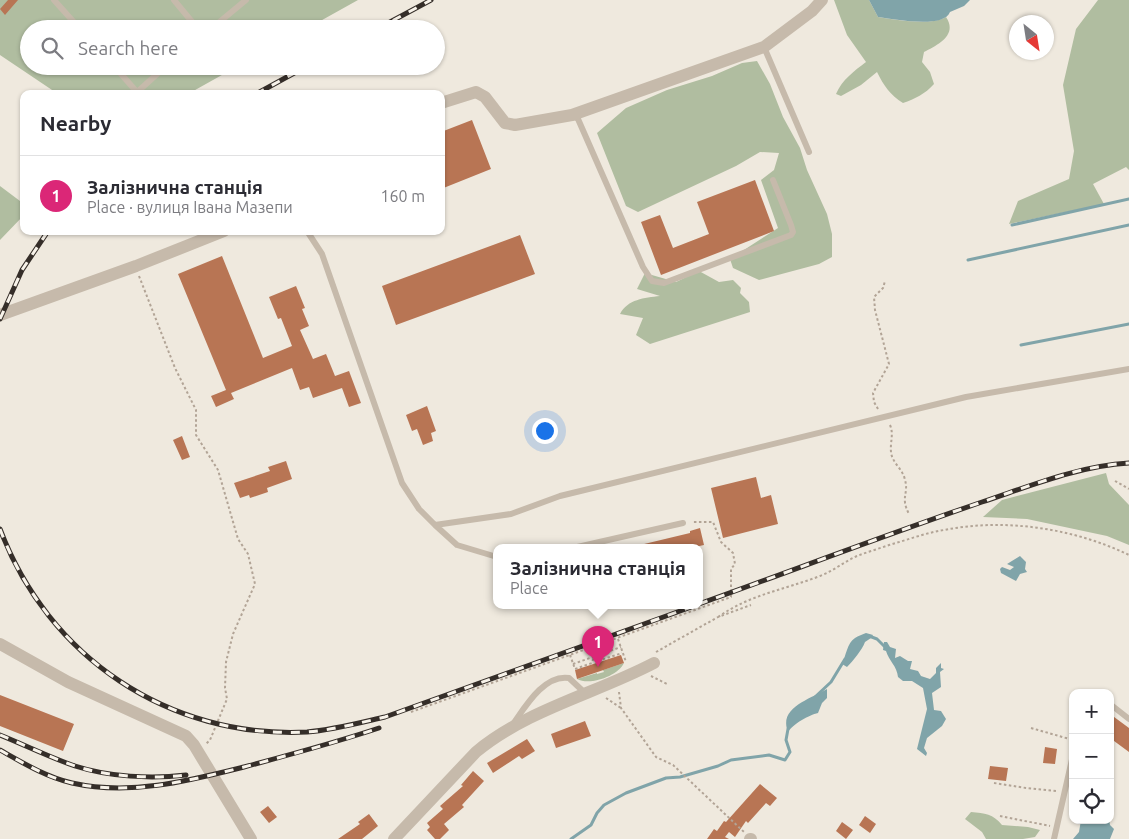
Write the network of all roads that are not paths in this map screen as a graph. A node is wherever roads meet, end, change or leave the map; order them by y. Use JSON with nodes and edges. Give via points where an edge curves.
{"nodes":[{"id":1,"x":54,"y":0,"type":"edge"},
{"id":2,"x":174,"y":0,"type":"edge"},
{"id":3,"x":246,"y":0,"type":"edge"},
{"id":4,"x":822,"y":0,"type":"edge"},
{"id":5,"x":72,"y":20,"type":"edge"},
{"id":6,"x":191,"y":20,"type":"edge"},
{"id":7,"x":222,"y":20,"type":"edge"},
{"id":8,"x":764,"y":47,"type":"junction"},
{"id":9,"x":121,"y":75,"type":"edge"},
{"id":10,"x":156,"y":75,"type":"edge"},
{"id":11,"x":134,"y":90,"type":"edge"},
{"id":12,"x":139,"y":90,"type":"edge"},
{"id":13,"x":445,"y":102,"type":"edge"},
{"id":14,"x":572,"y":115,"type":"junction"},
{"id":15,"x":809,"y":152,"type":"dead end"},
{"id":16,"x":773,"y":180,"type":"dead end"},
{"id":17,"x":214,"y":235,"type":"edge"},
{"id":18,"x":310,"y":235,"type":"edge"},
{"id":19,"x":0,"y":315,"type":"edge"},
{"id":20,"x":1129,"y":368,"type":"edge"},
{"id":21,"x":682,"y":523,"type":"road end"},
{"id":22,"x":435,"y":525,"type":"junction"},
{"id":23,"x":590,"y":544,"type":"edge"},
{"id":24,"x":493,"y":557,"type":"edge"},
{"id":25,"x":0,"y":644,"type":"edge"},
{"id":26,"x":651,"y":662,"type":"road end"},
{"id":27,"x":590,"y":691,"type":"junction"},
{"id":28,"x":1114,"y":707,"type":"edge"},
{"id":29,"x":1129,"y":719,"type":"edge"},
{"id":30,"x":510,"y":727,"type":"junction"},
{"id":31,"x":1069,"y":774,"type":"edge"},
{"id":32,"x":251,"y":839,"type":"edge"},
{"id":33,"x":394,"y":839,"type":"edge"},
{"id":34,"x":1054,"y":839,"type":"edge"}],
"edges":[{"from":1,"to":5,"type":"lane"},
{"from":2,"to":6,"type":"lane"},
{"from":3,"to":7,"type":"lane"},
{"from":4,"to":8,"type":"street"},
{"from":8,"to":14,"type":"street"},
{"from":8,"to":15,"type":"lane"},
{"from":9,"to":11,"type":"lane"},
{"from":10,"to":12,"type":"lane"},
{"from":13,"to":14,"type":"street","via":[[476,92],[485,97],[505,123],[515,126]]},
{"from":14,"to":16,"type":"lane","via":[[578,119],[652,281],[664,283],[791,235],[791,225]]},
{"from":17,"to":19,"type":"street"},
{"from":18,"to":22,"type":"lane","via":[[322,254],[402,483],[419,509]]},
{"from":20,"to":22,"type":"lane","via":[[966,397],[560,496],[511,514]]},
{"from":21,"to":23,"type":"lane"},
{"from":22,"to":24,"type":"lane","via":[[457,544]]},
{"from":25,"to":32,"type":"street","via":[[68,682],[186,736]]},
{"from":26,"to":27,"type":"street"},
{"from":27,"to":30,"type":"street"},
{"from":27,"to":30,"type":"lane","via":[[569,678],[556,679],[528,702]]},
{"from":28,"to":29,"type":"lane"},
{"from":30,"to":33,"type":"street","via":[[476,752]]},
{"from":31,"to":34,"type":"lane"}]}
